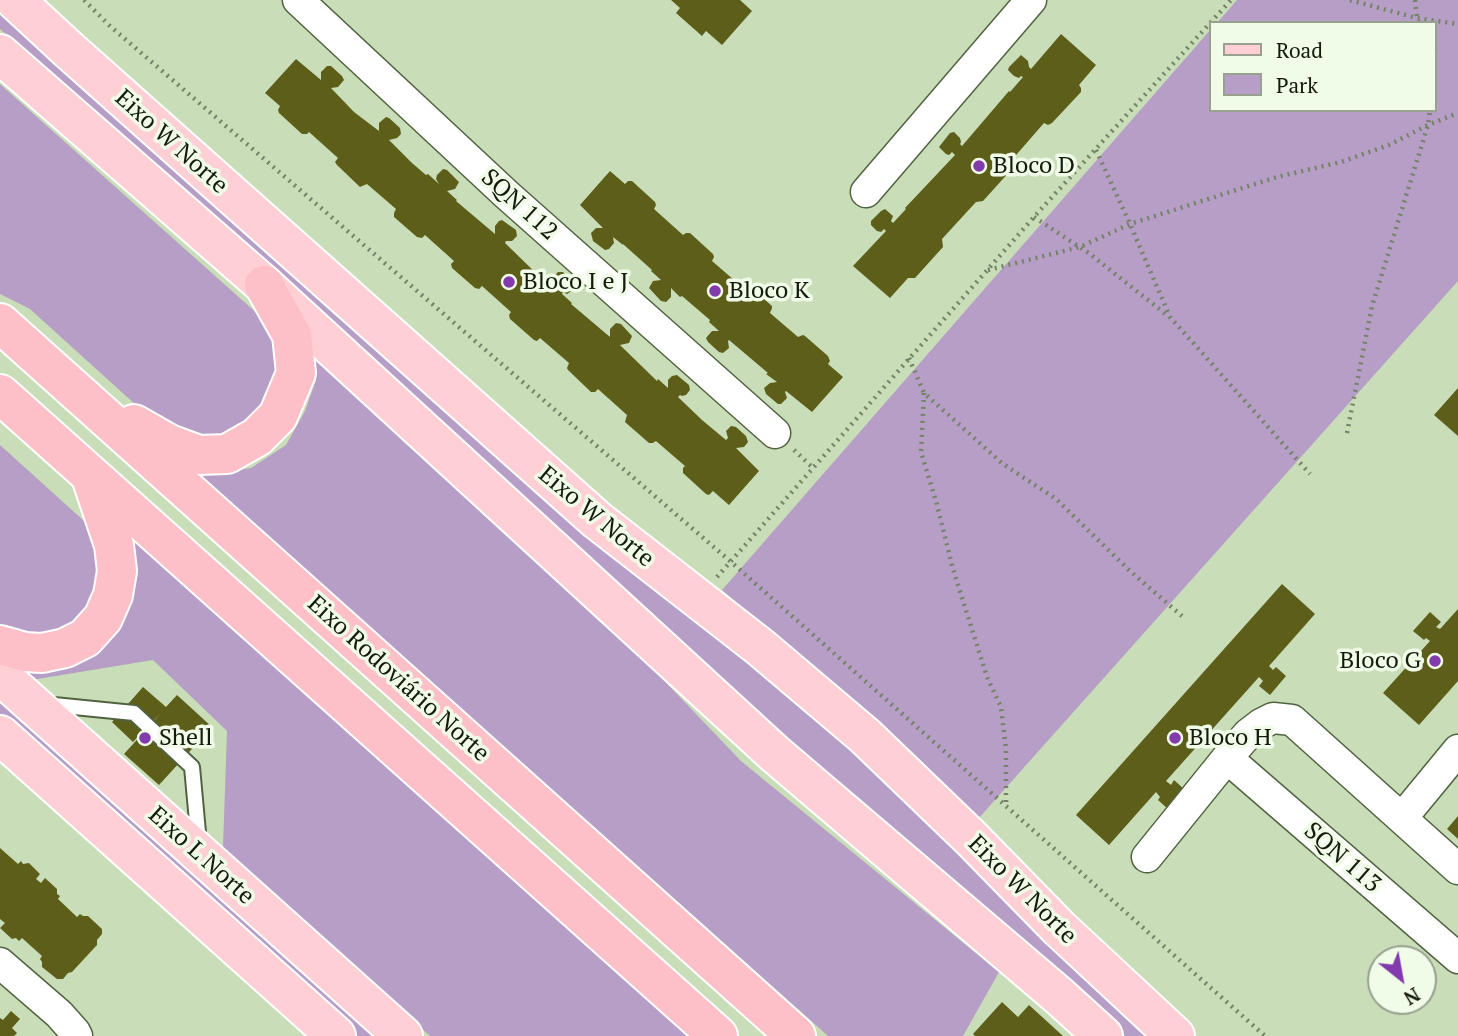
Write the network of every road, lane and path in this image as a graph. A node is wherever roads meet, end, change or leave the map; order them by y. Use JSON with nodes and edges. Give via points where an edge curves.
{"nodes":[{"id":1,"x":15,"y":0,"type":"edge"},
{"id":2,"x":51,"y":0,"type":"edge"},
{"id":3,"x":84,"y":0,"type":"edge"},
{"id":4,"x":298,"y":0,"type":"edge"},
{"id":5,"x":1031,"y":0,"type":"edge"},
{"id":6,"x":1231,"y":0,"type":"edge"},
{"id":7,"x":1350,"y":0,"type":"edge"},
{"id":8,"x":1415,"y":0,"type":"edge"},
{"id":9,"x":1418,"y":20,"type":"edge"},
{"id":10,"x":1212,"y":21,"type":"edge"},
{"id":11,"x":1437,"y":22,"type":"edge"},
{"id":12,"x":1210,"y":23,"type":"edge"},
{"id":13,"x":1458,"y":24,"type":"edge"},
{"id":14,"x":69,"y":50,"type":"junction"},
{"id":15,"x":0,"y":54,"type":"edge"},
{"id":16,"x":1430,"y":112,"type":"edge"},
{"id":17,"x":1458,"y":113,"type":"edge"},
{"id":18,"x":1428,"y":125,"type":"junction"},
{"id":19,"x":1096,"y":150,"type":"junction"},
{"id":20,"x":866,"y":192,"type":"dead end"},
{"id":21,"x":1034,"y":217,"type":"junction"},
{"id":22,"x":1130,"y":224,"type":"junction"},
{"id":23,"x":1080,"y":247,"type":"junction"},
{"id":24,"x":987,"y":271,"type":"junction"},
{"id":25,"x":264,"y":285,"type":"junction"},
{"id":26,"x":1170,"y":317,"type":"junction"},
{"id":27,"x":0,"y":323,"type":"edge"},
{"id":28,"x":909,"y":358,"type":"junction"},
{"id":29,"x":72,"y":387,"type":"junction"},
{"id":30,"x":924,"y":393,"type":"junction"},
{"id":31,"x":0,"y":394,"type":"edge"},
{"id":32,"x":1347,"y":432,"type":"dead end"},
{"id":33,"x":775,"y":433,"type":"dead end"},
{"id":34,"x":1310,"y":474,"type":"dead end"},
{"id":35,"x":91,"y":475,"type":"junction"},
{"id":36,"x":730,"y":561,"type":"junction"},
{"id":37,"x":698,"y":599,"type":"junction"},
{"id":38,"x":1182,"y":616,"type":"dead end"},
{"id":39,"x":0,"y":645,"type":"edge"},
{"id":40,"x":0,"y":675,"type":"edge"},
{"id":41,"x":32,"y":703,"type":"junction"},
{"id":42,"x":0,"y":736,"type":"edge"},
{"id":43,"x":1458,"y":750,"type":"edge"},
{"id":44,"x":1227,"y":758,"type":"junction"},
{"id":45,"x":1006,"y":806,"type":"junction"},
{"id":46,"x":1402,"y":818,"type":"junction"},
{"id":47,"x":200,"y":855,"type":"junction"},
{"id":48,"x":1147,"y":857,"type":"dead end"},
{"id":49,"x":1458,"y":869,"type":"edge"},
{"id":50,"x":1458,"y":958,"type":"edge"},
{"id":51,"x":0,"y":963,"type":"edge"},
{"id":52,"x":77,"y":1036,"type":"edge"},
{"id":53,"x":336,"y":1036,"type":"edge"},
{"id":54,"x":403,"y":1036,"type":"edge"},
{"id":55,"x":718,"y":1036,"type":"edge"},
{"id":56,"x":796,"y":1036,"type":"edge"},
{"id":57,"x":1103,"y":1036,"type":"edge"},
{"id":58,"x":1175,"y":1036,"type":"edge"},
{"id":59,"x":1265,"y":1036,"type":"edge"}],
"edges":[{"from":1,"to":14,"type":"main road","name":"Eixo W Norte"},
{"from":2,"to":14,"type":"main road"},
{"from":3,"to":36,"type":"path"},
{"from":4,"to":33,"type":"street","name":"SQN 112","via":[[506,194]]},
{"from":5,"to":20,"type":"street"},
{"from":6,"to":10,"type":"path"},
{"from":7,"to":9,"type":"path"},
{"from":8,"to":9,"type":"path"},
{"from":11,"to":13,"type":"path"},
{"from":12,"to":19,"type":"path"},
{"from":14,"to":37,"type":"main road","name":"Eixo W Norte","via":[[587,512]]},
{"from":15,"to":25,"type":"main road","name":"Eixo W Norte"},
{"from":16,"to":18,"type":"path"},
{"from":17,"to":18,"type":"path"},
{"from":18,"to":22,"type":"path","via":[[1341,162],[1277,177]]},
{"from":18,"to":32,"type":"path","via":[[1372,306]]},
{"from":19,"to":21,"type":"path"},
{"from":19,"to":22,"type":"path"},
{"from":21,"to":23,"type":"path"},
{"from":21,"to":24,"type":"path"},
{"from":22,"to":23,"type":"path"},
{"from":22,"to":26,"type":"path"},
{"from":23,"to":24,"type":"path"},
{"from":23,"to":26,"type":"path"},
{"from":24,"to":28,"type":"path"},
{"from":25,"to":29,"type":"highway","via":[[292,335],[296,373],[278,416],[257,438],[227,454],[200,455],[169,444]]},
{"from":25,"to":57,"type":"main road","name":"Eixo W Norte","via":[[775,754]]},
{"from":26,"to":34,"type":"path"},
{"from":27,"to":29,"type":"highway","name":"Eixo Rodoviário Norte"},
{"from":28,"to":30,"type":"path"},
{"from":28,"to":36,"type":"path"},
{"from":29,"to":56,"type":"highway","name":"Eixo Rodoviário Norte"},
{"from":30,"to":38,"type":"path","via":[[1003,464],[1056,499]]},
{"from":30,"to":45,"type":"path","via":[[921,452],[979,653],[1001,707]]},
{"from":31,"to":35,"type":"highway"},
{"from":35,"to":39,"type":"highway","via":[[114,545],[117,570],[103,618],[85,638],[65,648],[42,653]]},
{"from":35,"to":55,"type":"highway"},
{"from":36,"to":37,"type":"path"},
{"from":36,"to":45,"type":"path"},
{"from":37,"to":58,"type":"main road","name":"Eixo W Norte","via":[[865,736]]},
{"from":40,"to":41,"type":"main road","name":"Eixo L Norte"},
{"from":41,"to":47,"type":"main road","name":"Eixo L Norte"},
{"from":41,"to":47,"type":"lane","via":[[134,713],[192,767]]},
{"from":42,"to":53,"type":"main road","name":"Eixo L Norte"},
{"from":43,"to":46,"type":"street"},
{"from":44,"to":46,"type":"street","via":[[1261,724],[1273,718],[1292,720]]},
{"from":44,"to":48,"type":"street"},
{"from":44,"to":50,"type":"street","name":"SQN 113"},
{"from":45,"to":59,"type":"path"},
{"from":46,"to":49,"type":"street"},
{"from":47,"to":54,"type":"main road","name":"Eixo L Norte"},
{"from":51,"to":52,"type":"street","via":[[59,1014]]}]}
